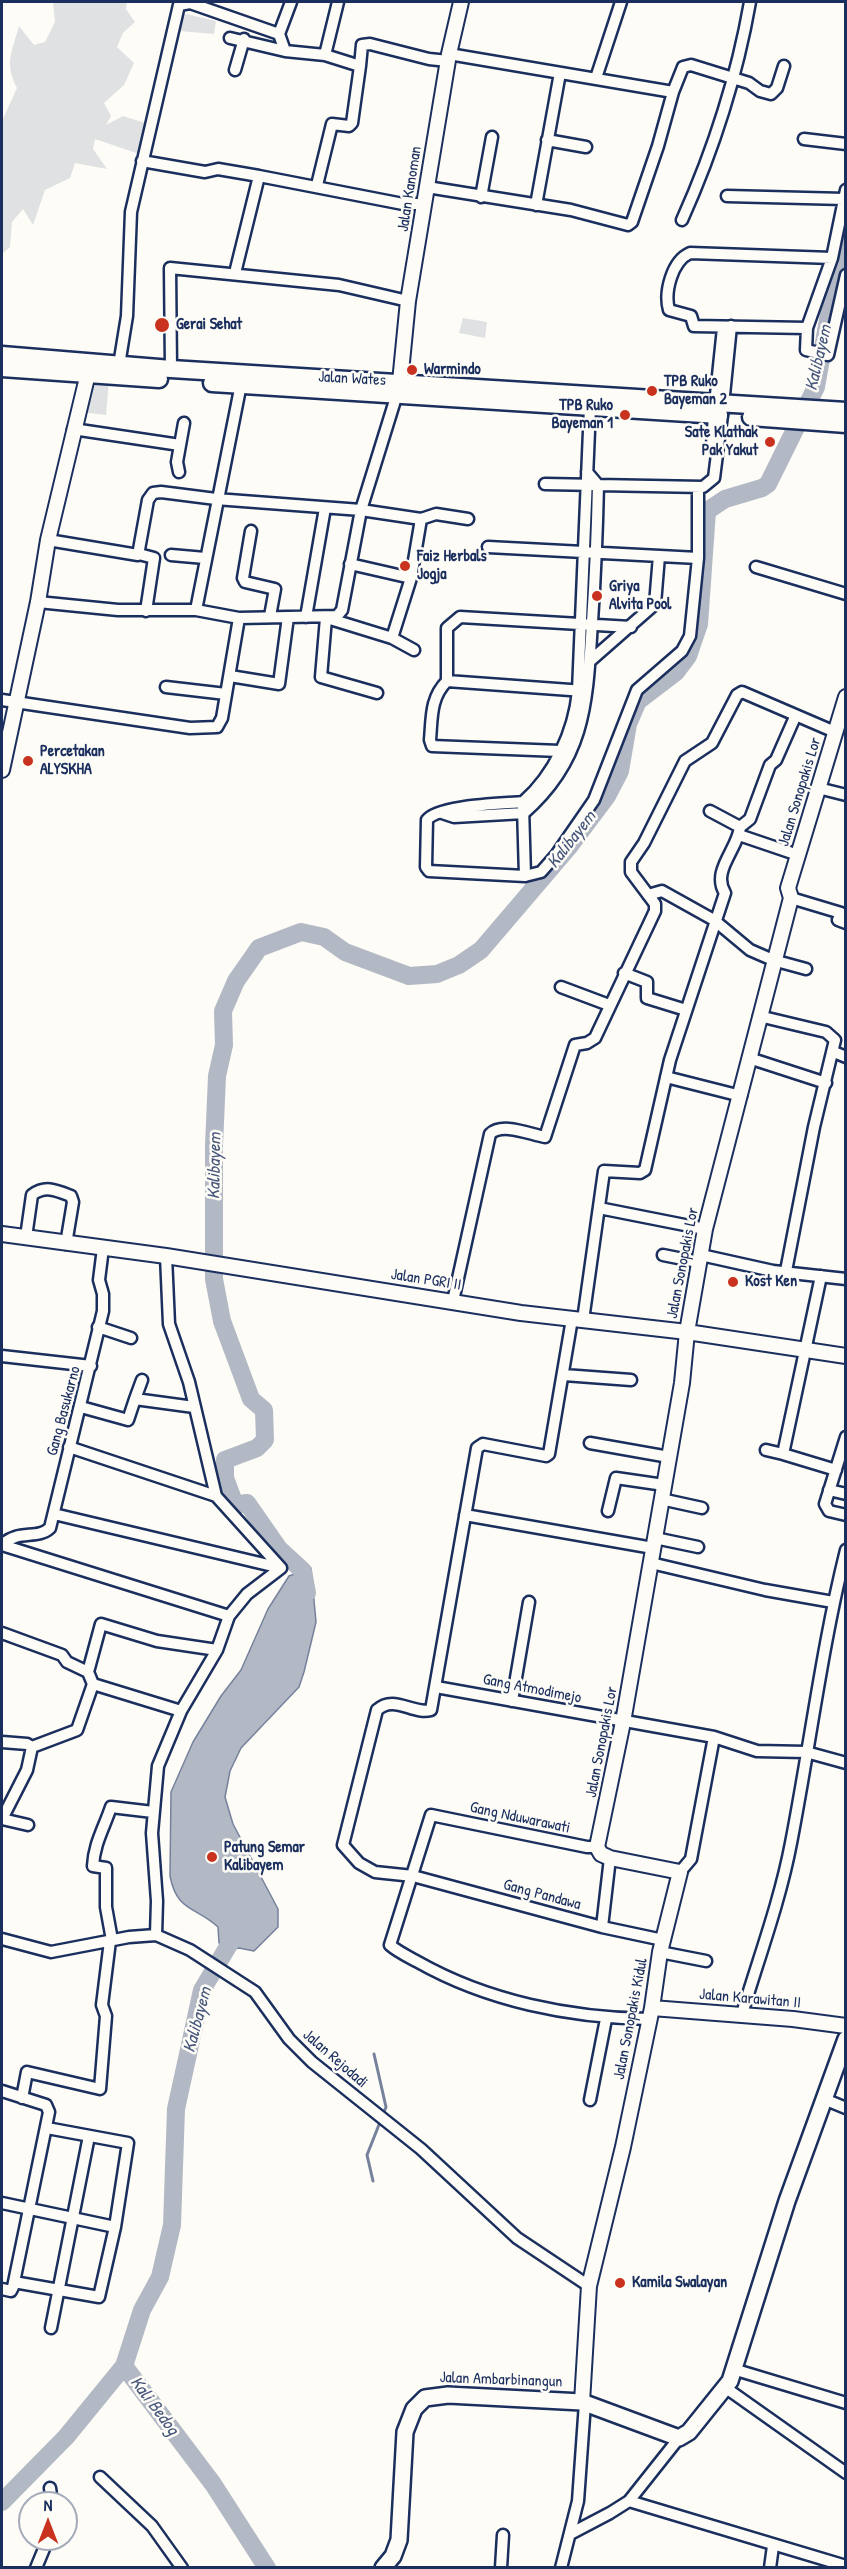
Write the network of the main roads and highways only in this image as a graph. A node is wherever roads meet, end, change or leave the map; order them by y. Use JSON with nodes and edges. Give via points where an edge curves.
{"nodes":[{"id":1,"x":2,"y":356,"type":"edge"},
{"id":2,"x":2,"y":368,"type":"edge"},
{"id":3,"x":89,"y":369,"type":"junction"},
{"id":4,"x":399,"y":388,"type":"junction"},
{"id":5,"x":719,"y":410,"type":"junction"},
{"id":6,"x":834,"y":415,"type":"edge"},
{"id":7,"x":846,"y":424,"type":"edge"},
{"id":8,"x":846,"y":2039,"type":"edge"},
{"id":9,"x":383,"y":2568,"type":"edge"}],
"edges":[{"from":1,"to":3,"type":"main road","name":"Jalan Wates"},
{"from":2,"to":3,"type":"main road","name":"Jalan Wates"},
{"from":3,"to":4,"type":"main road","name":"Jalan Wates","via":[[241,384]]},
{"from":3,"to":4,"type":"main road","name":"Jalan Wates","via":[[119,365]]},
{"from":4,"to":5,"type":"main road","name":"Jalan Wates"},
{"from":4,"to":5,"type":"main road","name":"Jalan Wates","via":[[590,407]]},
{"from":5,"to":6,"type":"main road","name":"Jalan Wates"},
{"from":6,"to":7,"type":"main road","name":"Jalan Wates"},
{"from":8,"to":9,"type":"main road","name":"Jalan Ambarbinangun","via":[[784,2211],[734,2369],[726,2388],[689,2432],[679,2438],[584,2403],[431,2396],[420,2402],[405,2432],[399,2540]]}]}
